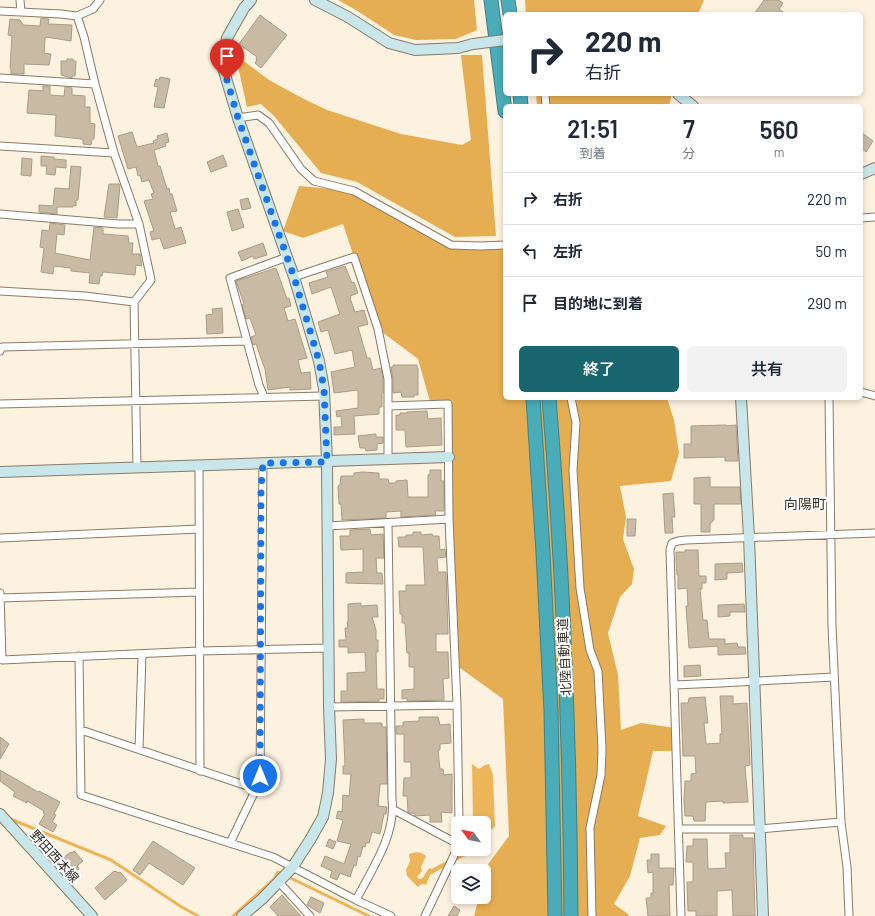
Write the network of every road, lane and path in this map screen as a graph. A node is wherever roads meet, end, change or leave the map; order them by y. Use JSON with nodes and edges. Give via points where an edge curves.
{"nodes":[{"id":1,"x":20,"y":0,"type":"edge"},
{"id":2,"x":100,"y":0,"type":"edge"},
{"id":3,"x":251,"y":0,"type":"edge"},
{"id":4,"x":315,"y":0,"type":"edge"},
{"id":5,"x":491,"y":0,"type":"edge"},
{"id":6,"x":508,"y":0,"type":"edge"},
{"id":7,"x":0,"y":11,"type":"edge"},
{"id":8,"x":21,"y":12,"type":"junction"},
{"id":9,"x":510,"y":12,"type":"edge"},
{"id":10,"x":77,"y":16,"type":"junction"},
{"id":11,"x":503,"y":40,"type":"edge"},
{"id":12,"x":0,"y":78,"type":"edge"},
{"id":13,"x":95,"y":84,"type":"junction"},
{"id":14,"x":503,"y":95,"type":"edge"},
{"id":15,"x":681,"y":96,"type":"edge"},
{"id":16,"x":691,"y":104,"type":"edge"},
{"id":17,"x":238,"y":118,"type":"junction"},
{"id":18,"x":0,"y":146,"type":"edge"},
{"id":19,"x":114,"y":153,"type":"junction"},
{"id":20,"x":875,"y":168,"type":"edge"},
{"id":21,"x":863,"y":173,"type":"edge"},
{"id":22,"x":0,"y":214,"type":"edge"},
{"id":23,"x":875,"y":217,"type":"edge"},
{"id":24,"x":863,"y":218,"type":"edge"},
{"id":25,"x":139,"y":224,"type":"junction"},
{"id":26,"x":503,"y":245,"type":"edge"},
{"id":27,"x":287,"y":257,"type":"junction"},
{"id":28,"x":294,"y":277,"type":"junction"},
{"id":29,"x":0,"y":291,"type":"edge"},
{"id":30,"x":134,"y":302,"type":"junction"},
{"id":31,"x":247,"y":341,"type":"junction"},
{"id":32,"x":134,"y":344,"type":"junction"},
{"id":33,"x":0,"y":351,"type":"edge"},
{"id":34,"x":863,"y":393,"type":"edge"},
{"id":35,"x":324,"y":396,"type":"junction"},
{"id":36,"x":875,"y":396,"type":"edge"},
{"id":37,"x":264,"y":397,"type":"junction"},
{"id":38,"x":136,"y":400,"type":"junction"},
{"id":39,"x":533,"y":400,"type":"edge"},
{"id":40,"x":549,"y":400,"type":"edge"},
{"id":41,"x":571,"y":400,"type":"edge"},
{"id":42,"x":741,"y":400,"type":"edge"},
{"id":43,"x":829,"y":400,"type":"edge"},
{"id":44,"x":0,"y":404,"type":"edge"},
{"id":45,"x":388,"y":406,"type":"junction"},
{"id":46,"x":449,"y":458,"type":"junction"},
{"id":47,"x":388,"y":459,"type":"junction"},
{"id":48,"x":327,"y":462,"type":"junction"},
{"id":49,"x":263,"y":463,"type":"junction"},
{"id":50,"x":199,"y":465,"type":"junction"},
{"id":51,"x":137,"y":467,"type":"junction"},
{"id":52,"x":0,"y":472,"type":"edge"},
{"id":53,"x":449,"y":519,"type":"junction"},
{"id":54,"x":388,"y":523,"type":"junction"},
{"id":55,"x":328,"y":526,"type":"junction"},
{"id":56,"x":199,"y":529,"type":"junction"},
{"id":57,"x":875,"y":533,"type":"edge"},
{"id":58,"x":831,"y":535,"type":"junction"},
{"id":59,"x":749,"y":537,"type":"junction"},
{"id":60,"x":0,"y":538,"type":"edge"},
{"id":61,"x":200,"y":592,"type":"junction"},
{"id":62,"x":0,"y":593,"type":"edge"},
{"id":63,"x":0,"y":598,"type":"edge"},
{"id":64,"x":329,"y":648,"type":"junction"},
{"id":65,"x":261,"y":650,"type":"junction"},
{"id":66,"x":199,"y":651,"type":"junction"},
{"id":67,"x":142,"y":654,"type":"junction"},
{"id":68,"x":79,"y":656,"type":"junction"},
{"id":69,"x":834,"y":676,"type":"junction"},
{"id":70,"x":753,"y":681,"type":"junction"},
{"id":71,"x":674,"y":685,"type":"junction"},
{"id":72,"x":457,"y":705,"type":"junction"},
{"id":73,"x":391,"y":707,"type":"junction"},
{"id":74,"x":329,"y":708,"type":"junction"},
{"id":75,"x":80,"y":730,"type":"junction"},
{"id":76,"x":139,"y":749,"type":"junction"},
{"id":77,"x":200,"y":771,"type":"junction"},
{"id":78,"x":256,"y":789,"type":"junction"},
{"id":79,"x":394,"y":810,"type":"junction"},
{"id":80,"x":0,"y":814,"type":"edge"},
{"id":81,"x":459,"y":816,"type":"edge"},
{"id":82,"x":841,"y":822,"type":"junction"},
{"id":83,"x":679,"y":829,"type":"junction"},
{"id":84,"x":760,"y":829,"type":"junction"},
{"id":85,"x":451,"y":841,"type":"edge"},
{"id":86,"x":230,"y":842,"type":"junction"},
{"id":87,"x":453,"y":856,"type":"edge"},
{"id":88,"x":291,"y":869,"type":"junction"},
{"id":89,"x":280,"y":880,"type":"junction"},
{"id":90,"x":356,"y":900,"type":"junction"},
{"id":91,"x":92,"y":916,"type":"edge"},
{"id":92,"x":242,"y":916,"type":"edge"},
{"id":93,"x":310,"y":916,"type":"edge"},
{"id":94,"x":391,"y":916,"type":"edge"},
{"id":95,"x":425,"y":916,"type":"edge"},
{"id":96,"x":555,"y":916,"type":"edge"},
{"id":97,"x":571,"y":916,"type":"edge"},
{"id":98,"x":592,"y":916,"type":"edge"},
{"id":99,"x":681,"y":916,"type":"edge"},
{"id":100,"x":763,"y":916,"type":"edge"},
{"id":101,"x":849,"y":916,"type":"edge"}],
"edges":[{"from":1,"to":8,"type":"street"},
{"from":2,"to":10,"type":"street","via":[[94,9]]},
{"from":3,"to":17,"type":"street","via":[[227,38],[223,68]]},
{"from":4,"to":11,"type":"street","bridge":true,"via":[[389,43],[415,50],[458,48]]},
{"from":5,"to":14,"type":"highway"},
{"from":6,"to":9,"type":"highway"},
{"from":7,"to":8,"type":"street"},
{"from":8,"to":10,"type":"street"},
{"from":10,"to":13,"type":"street"},
{"from":12,"to":13,"type":"street"},
{"from":13,"to":19,"type":"street"},
{"from":15,"to":16,"type":"street"},
{"from":17,"to":26,"type":"street","via":[[258,115],[268,123],[301,169],[314,181],[354,191],[451,245]]},
{"from":17,"to":27,"type":"street"},
{"from":18,"to":19,"type":"street"},
{"from":19,"to":25,"type":"street"},
{"from":20,"to":21,"type":"street"},
{"from":22,"to":25,"type":"street"},
{"from":23,"to":24,"type":"street"},
{"from":25,"to":30,"type":"street","via":[[151,280]]},
{"from":27,"to":28,"type":"street"},
{"from":27,"to":31,"type":"street","via":[[230,278]]},
{"from":28,"to":35,"type":"street","via":[[319,361]]},
{"from":28,"to":45,"type":"street","via":[[354,257],[378,329],[388,379]]},
{"from":29,"to":30,"type":"street"},
{"from":30,"to":32,"type":"street"},
{"from":31,"to":32,"type":"street"},
{"from":31,"to":37,"type":"street"},
{"from":32,"to":33,"type":"street","via":[[2,347]]},
{"from":32,"to":38,"type":"street"},
{"from":34,"to":36,"type":"street"},
{"from":35,"to":37,"type":"street"},
{"from":35,"to":48,"type":"street"},
{"from":37,"to":38,"type":"street"},
{"from":38,"to":44,"type":"street"},
{"from":38,"to":51,"type":"street"},
{"from":39,"to":96,"type":"highway","name":"北陸自動車道","via":[[551,711]]},
{"from":40,"to":97,"type":"highway","name":"北陸自動車道","via":[[560,552],[567,711]]},
{"from":41,"to":98,"type":"street","via":[[576,424],[573,470],[580,588],[590,650],[598,671],[602,748],[601,775],[590,828]]},
{"from":42,"to":59,"type":"street"},
{"from":43,"to":58,"type":"street"},
{"from":45,"to":46,"type":"street","via":[[448,404]]},
{"from":45,"to":47,"type":"street"},
{"from":46,"to":47,"type":"street"},
{"from":46,"to":53,"type":"street"},
{"from":47,"to":48,"type":"street"},
{"from":48,"to":49,"type":"street"},
{"from":48,"to":55,"type":"street"},
{"from":49,"to":50,"type":"street"},
{"from":49,"to":65,"type":"street"},
{"from":50,"to":51,"type":"street"},
{"from":50,"to":56,"type":"street"},
{"from":51,"to":52,"type":"street"},
{"from":53,"to":54,"type":"street"},
{"from":53,"to":72,"type":"street"},
{"from":54,"to":55,"type":"street"},
{"from":54,"to":73,"type":"street"},
{"from":55,"to":64,"type":"street"},
{"from":56,"to":60,"type":"street"},
{"from":56,"to":61,"type":"street"},
{"from":57,"to":58,"type":"street"},
{"from":58,"to":59,"type":"street"},
{"from":58,"to":69,"type":"street"},
{"from":59,"to":70,"type":"street"},
{"from":59,"to":71,"type":"street","via":[[672,543],[670,550]]},
{"from":61,"to":63,"type":"street"},
{"from":61,"to":66,"type":"street"},
{"from":62,"to":63,"type":"street"},
{"from":63,"to":68,"type":"street","via":[[2,660]]},
{"from":64,"to":65,"type":"street"},
{"from":64,"to":74,"type":"street"},
{"from":65,"to":66,"type":"street"},
{"from":65,"to":78,"type":"street","via":[[260,776]]},
{"from":66,"to":67,"type":"street"},
{"from":66,"to":77,"type":"street"},
{"from":67,"to":68,"type":"street"},
{"from":67,"to":76,"type":"street"},
{"from":68,"to":75,"type":"street"},
{"from":69,"to":70,"type":"street"},
{"from":69,"to":82,"type":"street"},
{"from":70,"to":71,"type":"street"},
{"from":70,"to":84,"type":"street"},
{"from":71,"to":83,"type":"street"},
{"from":72,"to":73,"type":"street"},
{"from":72,"to":81,"type":"street"},
{"from":73,"to":74,"type":"street"},
{"from":73,"to":79,"type":"street"},
{"from":74,"to":88,"type":"street","via":[[331,759],[323,816]]},
{"from":75,"to":76,"type":"street"},
{"from":75,"to":86,"type":"street","via":[[81,795]]},
{"from":76,"to":77,"type":"street"},
{"from":77,"to":78,"type":"street"},
{"from":78,"to":86,"type":"street"},
{"from":79,"to":85,"type":"street"},
{"from":79,"to":90,"type":"street","via":[[384,848]]},
{"from":80,"to":91,"type":"street","name":"野田西本線"},
{"from":82,"to":84,"type":"street"},
{"from":82,"to":101,"type":"street","via":[[847,867]]},
{"from":83,"to":84,"type":"street"},
{"from":83,"to":99,"type":"street"},
{"from":84,"to":100,"type":"street"},
{"from":86,"to":88,"type":"street","via":[[273,857]]},
{"from":87,"to":95,"type":"street"},
{"from":88,"to":89,"type":"street"},
{"from":88,"to":90,"type":"street"},
{"from":89,"to":92,"type":"street"},
{"from":89,"to":93,"type":"street"},
{"from":90,"to":94,"type":"street"}]}
